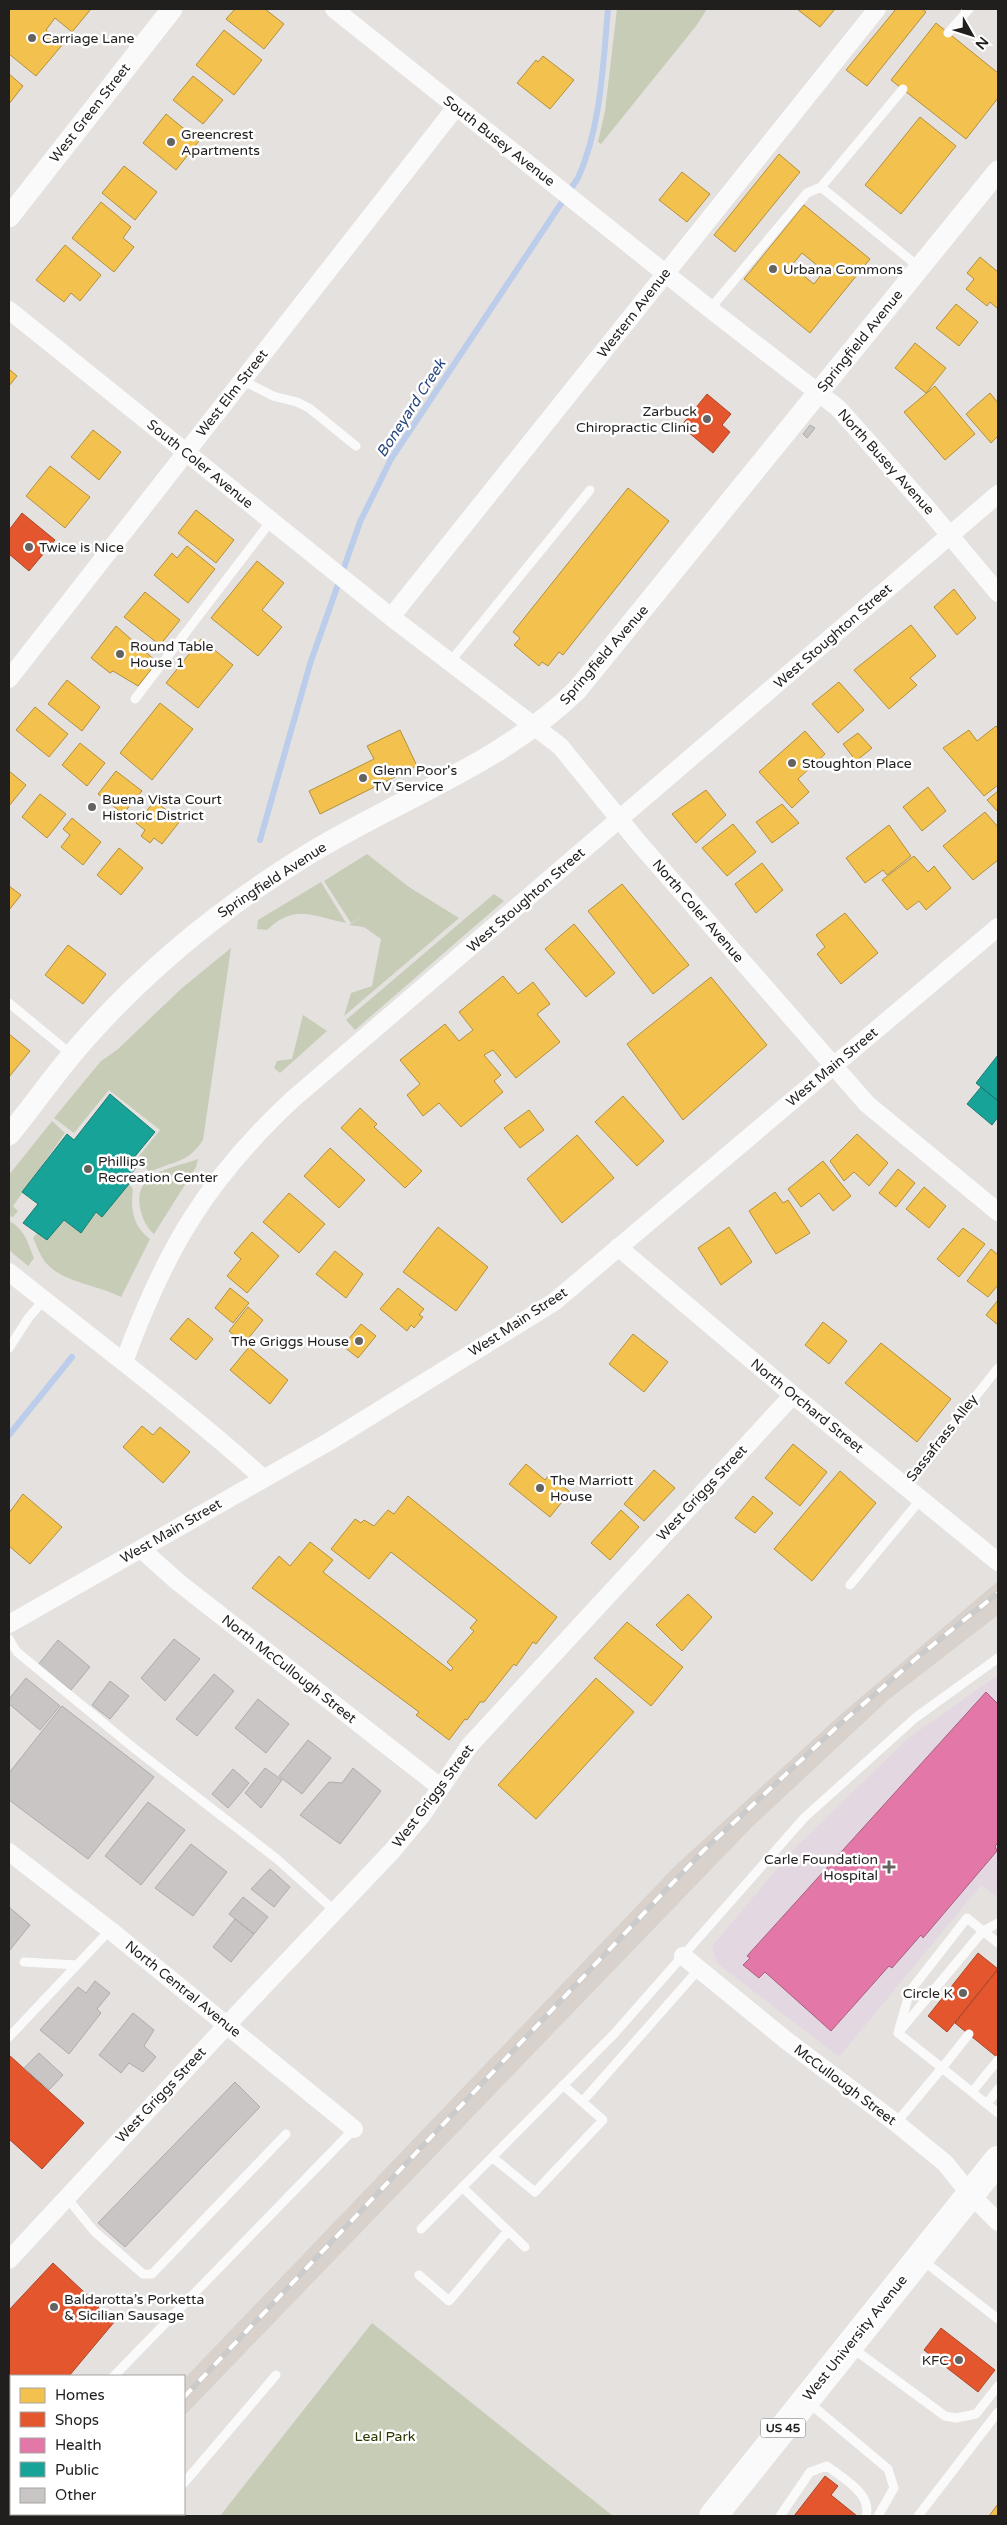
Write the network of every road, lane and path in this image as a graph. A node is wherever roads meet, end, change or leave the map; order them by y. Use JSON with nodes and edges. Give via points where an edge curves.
{"nodes":[{"id":1,"x":172,"y":9,"type":"edge"},
{"id":2,"x":334,"y":9,"type":"edge"},
{"id":3,"x":877,"y":9,"type":"edge"},
{"id":4,"x":969,"y":9,"type":"edge"},
{"id":5,"x":948,"y":33,"type":"dead end"},
{"id":6,"x":903,"y":89,"type":"dead end"},
{"id":7,"x":456,"y":107,"type":"junction"},
{"id":8,"x":998,"y":171,"type":"edge"},
{"id":9,"x":821,"y":187,"type":"junction"},
{"id":10,"x":9,"y":217,"type":"edge"},
{"id":11,"x":919,"y":267,"type":"junction"},
{"id":12,"x":665,"y":273,"type":"junction"},
{"id":13,"x":710,"y":309,"type":"junction"},
{"id":14,"x":9,"y":310,"type":"edge"},
{"id":15,"x":242,"y":380,"type":"junction"},
{"id":16,"x":819,"y":392,"type":"junction"},
{"id":17,"x":356,"y":446,"type":"dead end"},
{"id":18,"x":185,"y":454,"type":"junction"},
{"id":19,"x":590,"y":490,"type":"dead end"},
{"id":20,"x":998,"y":494,"type":"edge"},
{"id":21,"x":271,"y":521,"type":"junction"},
{"id":22,"x":950,"y":534,"type":"junction"},
{"id":23,"x":998,"y":592,"type":"edge"},
{"id":24,"x":392,"y":617,"type":"junction"},
{"id":25,"x":450,"y":662,"type":"junction"},
{"id":26,"x":9,"y":679,"type":"edge"},
{"id":27,"x":135,"y":699,"type":"dead end"},
{"id":28,"x":536,"y":726,"type":"junction"},
{"id":29,"x":619,"y":819,"type":"junction"},
{"id":30,"x":998,"y":927,"type":"edge"},
{"id":31,"x":9,"y":1003,"type":"edge"},
{"id":32,"x":73,"y":1055,"type":"junction"},
{"id":33,"x":833,"y":1066,"type":"junction"},
{"id":34,"x":9,"y":1135,"type":"edge"},
{"id":35,"x":998,"y":1212,"type":"edge"},
{"id":36,"x":618,"y":1247,"type":"junction"},
{"id":37,"x":9,"y":1272,"type":"edge"},
{"id":38,"x":44,"y":1300,"type":"junction"},
{"id":39,"x":9,"y":1348,"type":"edge"},
{"id":40,"x":124,"y":1362,"type":"junction"},
{"id":41,"x":998,"y":1368,"type":"edge"},
{"id":42,"x":793,"y":1395,"type":"junction"},
{"id":43,"x":263,"y":1478,"type":"junction"},
{"id":44,"x":905,"y":1486,"type":"junction"},
{"id":45,"x":921,"y":1499,"type":"junction"},
{"id":46,"x":141,"y":1549,"type":"junction"},
{"id":47,"x":991,"y":1550,"type":"edge"},
{"id":48,"x":998,"y":1562,"type":"edge"},
{"id":49,"x":850,"y":1585,"type":"dead end"},
{"id":50,"x":9,"y":1624,"type":"edge"},
{"id":51,"x":9,"y":1639,"type":"edge"},
{"id":52,"x":998,"y":1658,"type":"edge"},
{"id":53,"x":440,"y":1787,"type":"junction"},
{"id":54,"x":9,"y":1852,"type":"edge"},
{"id":55,"x":335,"y":1911,"type":"junction"},
{"id":56,"x":998,"y":1923,"type":"edge"},
{"id":57,"x":110,"y":1930,"type":"junction"},
{"id":58,"x":983,"y":1931,"type":"junction"},
{"id":59,"x":998,"y":1943,"type":"edge"},
{"id":60,"x":683,"y":1956,"type":"junction"},
{"id":61,"x":24,"y":1962,"type":"dead end"},
{"id":62,"x":77,"y":1965,"type":"junction"},
{"id":63,"x":699,"y":1969,"type":"junction"},
{"id":64,"x":226,"y":2025,"type":"junction"},
{"id":65,"x":10,"y":2032,"type":"edge"},
{"id":66,"x":898,"y":2033,"type":"junction"},
{"id":67,"x":969,"y":2034,"type":"dead end"},
{"id":68,"x":998,"y":2060,"type":"edge"},
{"id":69,"x":942,"y":2068,"type":"junction"},
{"id":70,"x":563,"y":2085,"type":"junction"},
{"id":71,"x":998,"y":2089,"type":"edge"},
{"id":72,"x":972,"y":2092,"type":"junction"},
{"id":73,"x":582,"y":2102,"type":"junction"},
{"id":74,"x":987,"y":2104,"type":"junction"},
{"id":75,"x":998,"y":2113,"type":"edge"},
{"id":76,"x":896,"y":2123,"type":"junction"},
{"id":77,"x":354,"y":2129,"type":"joint"},
{"id":78,"x":286,"y":2134,"type":"dead end"},
{"id":79,"x":492,"y":2157,"type":"junction"},
{"id":80,"x":998,"y":2160,"type":"edge"},
{"id":81,"x":462,"y":2187,"type":"junction"},
{"id":82,"x":970,"y":2194,"type":"junction"},
{"id":83,"x":67,"y":2198,"type":"junction"},
{"id":84,"x":998,"y":2222,"type":"edge"},
{"id":85,"x":421,"y":2229,"type":"dead end"},
{"id":86,"x":508,"y":2230,"type":"junction"},
{"id":87,"x":525,"y":2247,"type":"dead end"},
{"id":88,"x":12,"y":2250,"type":"edge"},
{"id":89,"x":919,"y":2258,"type":"junction"},
{"id":90,"x":419,"y":2275,"type":"dead end"},
{"id":91,"x":998,"y":2319,"type":"edge"},
{"id":92,"x":849,"y":2346,"type":"junction"},
{"id":93,"x":115,"y":2375,"type":"edge"},
{"id":94,"x":276,"y":2375,"type":"dead end"},
{"id":95,"x":998,"y":2386,"type":"edge"},
{"id":96,"x":806,"y":2400,"type":"junction"},
{"id":97,"x":998,"y":2412,"type":"edge"},
{"id":98,"x":185,"y":2482,"type":"edge"},
{"id":99,"x":714,"y":2516,"type":"edge"},
{"id":100,"x":780,"y":2516,"type":"edge"},
{"id":101,"x":866,"y":2516,"type":"edge"},
{"id":102,"x":878,"y":2516,"type":"edge"},
{"id":103,"x":918,"y":2516,"type":"edge"}],
"edges":[{"from":1,"to":10,"type":"street","name":"West Green Street"},
{"from":2,"to":7,"type":"street","name":"South Busey Avenue"},
{"from":3,"to":12,"type":"street","name":"Western Avenue"},
{"from":4,"to":5,"type":"lane"},
{"from":6,"to":9,"type":"lane"},
{"from":7,"to":12,"type":"street","name":"South Busey Avenue"},
{"from":7,"to":15,"type":"street","name":"West Elm Street"},
{"from":8,"to":11,"type":"street","name":"Springfield Avenue"},
{"from":9,"to":11,"type":"lane"},
{"from":9,"to":13,"type":"lane","via":[[807,193]]},
{"from":11,"to":16,"type":"street","name":"Springfield Avenue"},
{"from":12,"to":13,"type":"street","name":"North Busey Avenue"},
{"from":12,"to":24,"type":"street","name":"Western Avenue"},
{"from":13,"to":16,"type":"street","name":"North Busey Avenue"},
{"from":14,"to":18,"type":"street","name":"South Coler Avenue"},
{"from":15,"to":17,"type":"lane","via":[[267,394],[309,408]]},
{"from":15,"to":18,"type":"street","name":"West Elm Street"},
{"from":16,"to":22,"type":"street","name":"North Busey Avenue","via":[[851,421]]},
{"from":16,"to":28,"type":"street","name":"Springfield Avenue","via":[[577,690]]},
{"from":18,"to":21,"type":"street","name":"South Coler Avenue"},
{"from":18,"to":26,"type":"street","name":"West Elm Street"},
{"from":19,"to":25,"type":"lane"},
{"from":20,"to":22,"type":"street","name":"West Stoughton Street"},
{"from":21,"to":24,"type":"street","name":"South Coler Avenue"},
{"from":21,"to":27,"type":"lane"},
{"from":22,"to":23,"type":"street","name":"North Busey Avenue"},
{"from":22,"to":29,"type":"street","name":"West Stoughton Street"},
{"from":24,"to":25,"type":"street","name":"North Coler Avenue"},
{"from":25,"to":28,"type":"street","name":"North Coler Avenue"},
{"from":28,"to":29,"type":"street","name":"North Coler Avenue","via":[[560,746]]},
{"from":28,"to":32,"type":"street","name":"Springfield Avenue","via":[[463,773],[334,839],[217,915],[150,972]]},
{"from":29,"to":33,"type":"street","name":"North Coler Avenue"},
{"from":29,"to":40,"type":"street","name":"West Stoughton Street","via":[[258,1132],[224,1170],[194,1211],[170,1252]]},
{"from":30,"to":33,"type":"street","name":"West Main Street"},
{"from":31,"to":32,"type":"lane"},
{"from":32,"to":34,"type":"street","name":"Springfield Avenue"},
{"from":33,"to":35,"type":"street","name":"North Coler Avenue","via":[[866,1104]]},
{"from":33,"to":36,"type":"street","name":"West Main Street"},
{"from":36,"to":42,"type":"street","name":"North Orchard Street"},
{"from":36,"to":43,"type":"street","name":"West Main Street","via":[[554,1302],[330,1442]]},
{"from":37,"to":38,"type":"street"},
{"from":38,"to":39,"type":"lane"},
{"from":38,"to":40,"type":"street"},
{"from":40,"to":43,"type":"street"},
{"from":41,"to":44,"type":"lane","name":"Sassafrass Alley"},
{"from":42,"to":44,"type":"street","name":"North Orchard Street"},
{"from":42,"to":53,"type":"street","name":"West Griggs Street","via":[[470,1745]]},
{"from":43,"to":46,"type":"street","name":"West Main Street"},
{"from":44,"to":45,"type":"street","name":"North Orchard Street"},
{"from":45,"to":47,"type":"street","name":"North Orchard Street"},
{"from":45,"to":49,"type":"lane"},
{"from":46,"to":50,"type":"street","name":"West Main Street"},
{"from":46,"to":53,"type":"street","name":"North McCullough Street","via":[[178,1582]]},
{"from":47,"to":48,"type":"street","name":"North Orchard Street"},
{"from":51,"to":55,"type":"lane","via":[[17,1652],[276,1859]]},
{"from":52,"to":60,"type":"lane","via":[[915,1718],[804,1818]]},
{"from":53,"to":55,"type":"street","name":"West Griggs Street","via":[[392,1851]]},
{"from":54,"to":57,"type":"street","name":"North Central Avenue"},
{"from":55,"to":64,"type":"street","name":"West Griggs Street"},
{"from":56,"to":58,"type":"lane"},
{"from":57,"to":62,"type":"lane"},
{"from":57,"to":64,"type":"street","name":"North Central Avenue"},
{"from":58,"to":59,"type":"lane"},
{"from":58,"to":66,"type":"lane"},
{"from":58,"to":66,"type":"lane","via":[[967,1918],[910,1992]]},
{"from":60,"to":63,"type":"street","name":"McCullough Street"},
{"from":60,"to":70,"type":"lane","via":[[614,2034]]},
{"from":61,"to":62,"type":"lane"},
{"from":62,"to":65,"type":"lane"},
{"from":63,"to":73,"type":"lane"},
{"from":63,"to":76,"type":"street","name":"McCullough Street","via":[[787,2041]]},
{"from":64,"to":77,"type":"street","name":"North Central Avenue"},
{"from":64,"to":83,"type":"street","name":"West Griggs Street"},
{"from":66,"to":69,"type":"lane"},
{"from":67,"to":69,"type":"lane"},
{"from":68,"to":72,"type":"lane"},
{"from":69,"to":72,"type":"lane"},
{"from":69,"to":76,"type":"lane"},
{"from":70,"to":73,"type":"lane"},
{"from":70,"to":79,"type":"lane"},
{"from":71,"to":74,"type":"lane"},
{"from":72,"to":74,"type":"lane"},
{"from":73,"to":79,"type":"lane","via":[[603,2120],[535,2192]]},
{"from":74,"to":75,"type":"lane"},
{"from":76,"to":82,"type":"street","name":"McCullough Street","via":[[945,2163]]},
{"from":77,"to":93,"type":"lane"},
{"from":78,"to":83,"type":"lane","via":[[152,2274],[143,2274],[94,2231]]},
{"from":79,"to":81,"type":"lane"},
{"from":80,"to":82,"type":"main road","name":"West University Avenue","number":"US 45"},
{"from":81,"to":85,"type":"lane"},
{"from":81,"to":86,"type":"lane"},
{"from":82,"to":84,"type":"street","name":"McCullough Street"},
{"from":82,"to":89,"type":"main road","name":"West University Avenue","number":"US 45"},
{"from":83,"to":88,"type":"street","name":"West Griggs Street"},
{"from":86,"to":87,"type":"lane"},
{"from":86,"to":90,"type":"lane","via":[[449,2300]]},
{"from":89,"to":91,"type":"lane"},
{"from":89,"to":92,"type":"main road","name":"West University Avenue","number":"US 45"},
{"from":92,"to":95,"type":"lane","via":[[945,2416],[956,2418],[976,2414]]},
{"from":92,"to":96,"type":"main road","name":"West University Avenue","number":"US 45"},
{"from":94,"to":98,"type":"lane"},
{"from":96,"to":99,"type":"main road","name":"West University Avenue","number":"US 45"},
{"from":96,"to":102,"type":"lane","via":[[888,2468],[894,2488]]},
{"from":97,"to":103,"type":"lane"},
{"from":100,"to":101,"type":"lane","via":[[810,2472],[827,2466],[861,2494],[868,2511]]}]}
